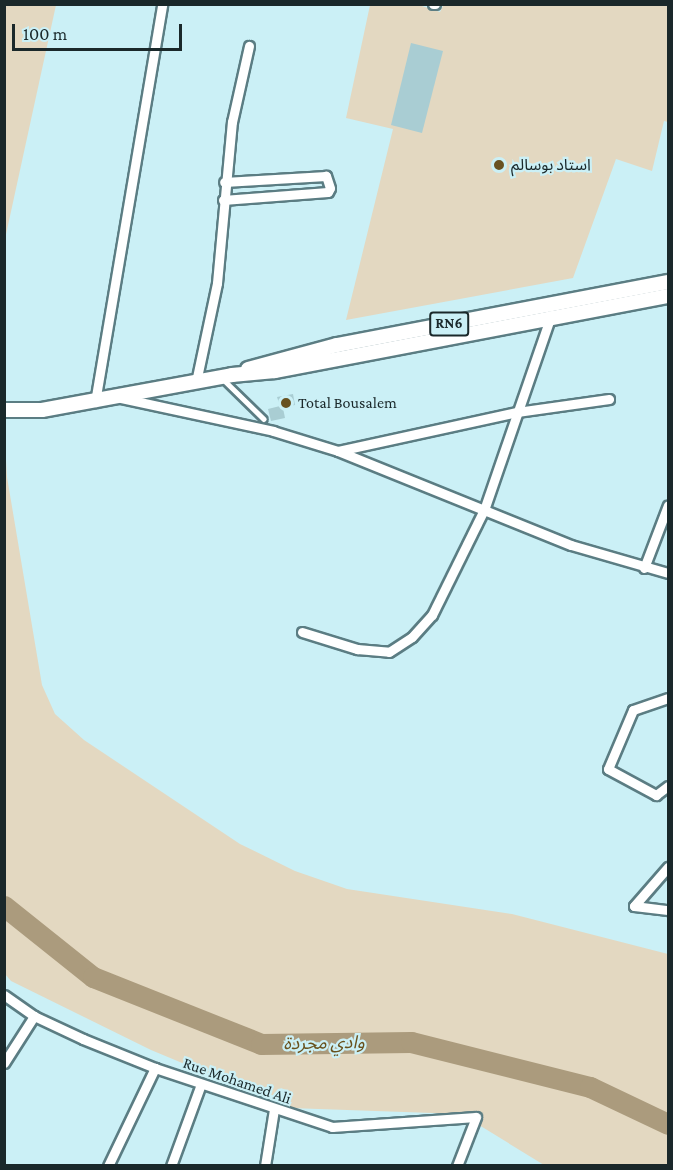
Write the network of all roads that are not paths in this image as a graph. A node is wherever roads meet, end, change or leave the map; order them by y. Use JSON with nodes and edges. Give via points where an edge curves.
{"nodes":[{"id":1,"x":162,"y":4,"type":"edge"},
{"id":2,"x":249,"y":46,"type":"dead end"},
{"id":3,"x":225,"y":182,"type":"junction"},
{"id":4,"x":223,"y":200,"type":"junction"},
{"id":5,"x":669,"y":282,"type":"edge"},
{"id":6,"x":660,"y":293,"type":"edge"},
{"id":7,"x":552,"y":311,"type":"junction"},
{"id":8,"x":366,"y":339,"type":"junction"},
{"id":9,"x":367,"y":354,"type":"junction"},
{"id":10,"x":226,"y":376,"type":"junction"},
{"id":11,"x":195,"y":382,"type":"junction"},
{"id":12,"x":118,"y":397,"type":"junction"},
{"id":13,"x":609,"y":399,"type":"dead end"},
{"id":14,"x":95,"y":402,"type":"junction"},
{"id":15,"x":4,"y":410,"type":"edge"},
{"id":16,"x":517,"y":412,"type":"junction"},
{"id":17,"x":264,"y":419,"type":"dead end"},
{"id":18,"x":338,"y":451,"type":"junction"},
{"id":19,"x":669,"y":505,"type":"edge"},
{"id":20,"x":483,"y":510,"type":"junction"},
{"id":21,"x":644,"y":568,"type":"junction"},
{"id":22,"x":669,"y":573,"type":"edge"},
{"id":23,"x":302,"y":632,"type":"dead end"},
{"id":24,"x":669,"y":698,"type":"edge"},
{"id":25,"x":669,"y":786,"type":"edge"},
{"id":26,"x":669,"y":867,"type":"edge"},
{"id":27,"x":669,"y":910,"type":"edge"},
{"id":28,"x":4,"y":995,"type":"edge"},
{"id":29,"x":34,"y":1016,"type":"junction"},
{"id":30,"x":4,"y":1063,"type":"edge"},
{"id":31,"x":155,"y":1068,"type":"junction"},
{"id":32,"x":201,"y":1083,"type":"junction"},
{"id":33,"x":274,"y":1109,"type":"junction"},
{"id":34,"x":108,"y":1166,"type":"edge"},
{"id":35,"x":171,"y":1166,"type":"edge"},
{"id":36,"x":266,"y":1166,"type":"edge"},
{"id":37,"x":457,"y":1166,"type":"edge"}],
"edges":[{"from":1,"to":14,"type":"street"},
{"from":2,"to":3,"type":"street","via":[[232,122]]},
{"from":3,"to":4,"type":"street"},
{"from":3,"to":4,"type":"street","via":[[326,176],[330,188],[328,192]]},
{"from":4,"to":11,"type":"street","via":[[217,283]]},
{"from":5,"to":6,"type":"main road","number":"RN6"},
{"from":6,"to":7,"type":"main road","number":"RN6"},
{"from":7,"to":8,"type":"main road","number":"RN6"},
{"from":7,"to":9,"type":"main road","number":"RN6"},
{"from":7,"to":16,"type":"street"},
{"from":8,"to":9,"type":"main road"},
{"from":8,"to":10,"type":"main road","number":"RN6","via":[[272,360]]},
{"from":9,"to":10,"type":"main road","number":"RN6"},
{"from":10,"to":11,"type":"main road","number":"RN6"},
{"from":10,"to":17,"type":"lane"},
{"from":11,"to":12,"type":"main road","number":"RN6"},
{"from":12,"to":14,"type":"main road","number":"RN6"},
{"from":12,"to":18,"type":"street","via":[[273,430]]},
{"from":13,"to":16,"type":"street"},
{"from":14,"to":15,"type":"main road","number":"RN6","via":[[42,410]]},
{"from":16,"to":18,"type":"street"},
{"from":16,"to":20,"type":"street"},
{"from":18,"to":20,"type":"street"},
{"from":19,"to":21,"type":"street"},
{"from":20,"to":21,"type":"street","via":[[571,545]]},
{"from":20,"to":23,"type":"street","via":[[444,597],[400,648],[377,653]]},
{"from":21,"to":22,"type":"street"},
{"from":24,"to":25,"type":"street","via":[[633,710],[608,769],[656,795]]},
{"from":26,"to":27,"type":"street","via":[[634,906]]},
{"from":28,"to":29,"type":"street","name":"Rue Mohamed Ali"},
{"from":29,"to":30,"type":"street"},
{"from":29,"to":31,"type":"street","name":"Rue Mohamed Ali"},
{"from":31,"to":32,"type":"street","name":"Rue Mohamed Ali"},
{"from":31,"to":34,"type":"street"},
{"from":32,"to":33,"type":"street","name":"Rue Mohamed Ali"},
{"from":32,"to":35,"type":"street"},
{"from":33,"to":36,"type":"street"},
{"from":33,"to":37,"type":"street","name":"Rue Mohamed Ali","via":[[343,1128],[412,1119],[476,1117]]}]}
